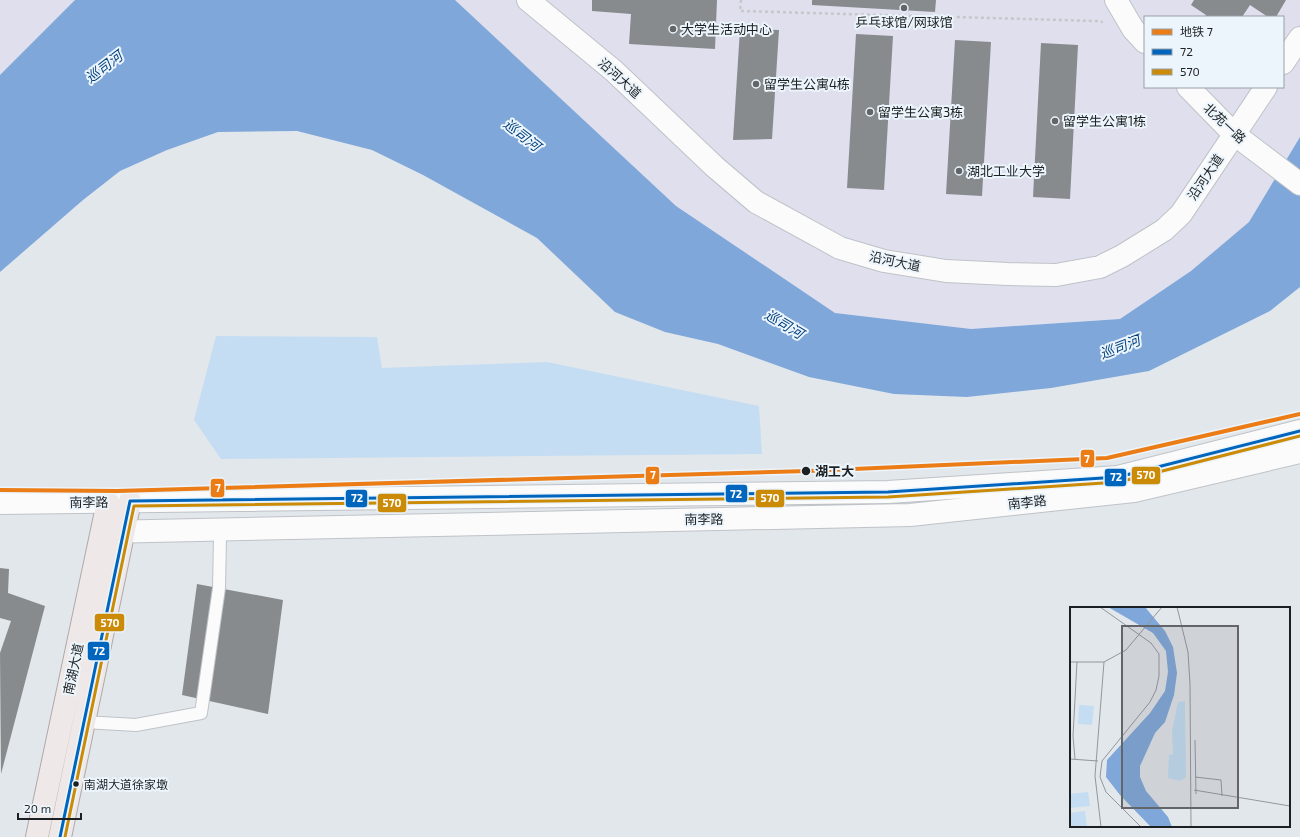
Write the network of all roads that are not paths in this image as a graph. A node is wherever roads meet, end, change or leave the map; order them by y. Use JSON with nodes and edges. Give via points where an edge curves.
{"nodes":[{"id":1,"x":528,"y":0,"type":"edge"},
{"id":2,"x":1116,"y":0,"type":"edge"},
{"id":3,"x":1139,"y":35,"type":"edge"},
{"id":4,"x":1300,"y":38,"type":"edge"},
{"id":5,"x":1284,"y":62,"type":"edge"},
{"id":6,"x":1189,"y":88,"type":"edge"},
{"id":7,"x":1265,"y":88,"type":"edge"},
{"id":8,"x":1234,"y":134,"type":"junction"},
{"id":9,"x":1300,"y":184,"type":"edge"},
{"id":10,"x":1300,"y":431,"type":"edge"},
{"id":11,"x":1300,"y":452,"type":"edge"},
{"id":12,"x":130,"y":501,"type":"junction"},
{"id":13,"x":108,"y":502,"type":"junction"},
{"id":14,"x":0,"y":503,"type":"edge"},
{"id":15,"x":222,"y":530,"type":"junction"},
{"id":16,"x":101,"y":532,"type":"junction"},
{"id":17,"x":123,"y":532,"type":"junction"},
{"id":18,"x":84,"y":722,"type":"junction"},
{"id":19,"x":37,"y":837,"type":"edge"},
{"id":20,"x":60,"y":837,"type":"edge"}],
"edges":[{"from":1,"to":8,"type":"main road","name":"沿河大道","via":[[614,72],[714,167],[756,202],[840,248],[884,261],[946,271],[1008,274],[1056,275],[1100,267],[1164,230],[1181,214]]},
{"from":2,"to":3,"type":"main road"},
{"from":4,"to":5,"type":"main road"},
{"from":6,"to":8,"type":"main road","name":"北苑一路"},
{"from":7,"to":8,"type":"main road","name":"沿河大道"},
{"from":8,"to":9,"type":"main road","name":"北苑一路"},
{"from":10,"to":12,"type":"main road","name":"南李路","via":[[1118,476],[888,492]]},
{"from":11,"to":15,"type":"main road","name":"南李路","via":[[1134,491],[910,515]]},
{"from":12,"to":13,"type":"main road","name":"南李路"},
{"from":12,"to":17,"type":"main road","name":"南湖大道"},
{"from":13,"to":14,"type":"main road","name":"南李路"},
{"from":13,"to":16,"type":"main road","name":"南湖大道"},
{"from":15,"to":17,"type":"main road","name":"南李路"},
{"from":15,"to":18,"type":"lane","via":[[218,588],[201,713],[136,725]]},
{"from":16,"to":17,"type":"main road","name":"南李路"},
{"from":16,"to":19,"type":"main road","name":"南湖大道"},
{"from":17,"to":18,"type":"main road","name":"南湖大道"},
{"from":18,"to":20,"type":"main road","name":"南湖大道"}]}
